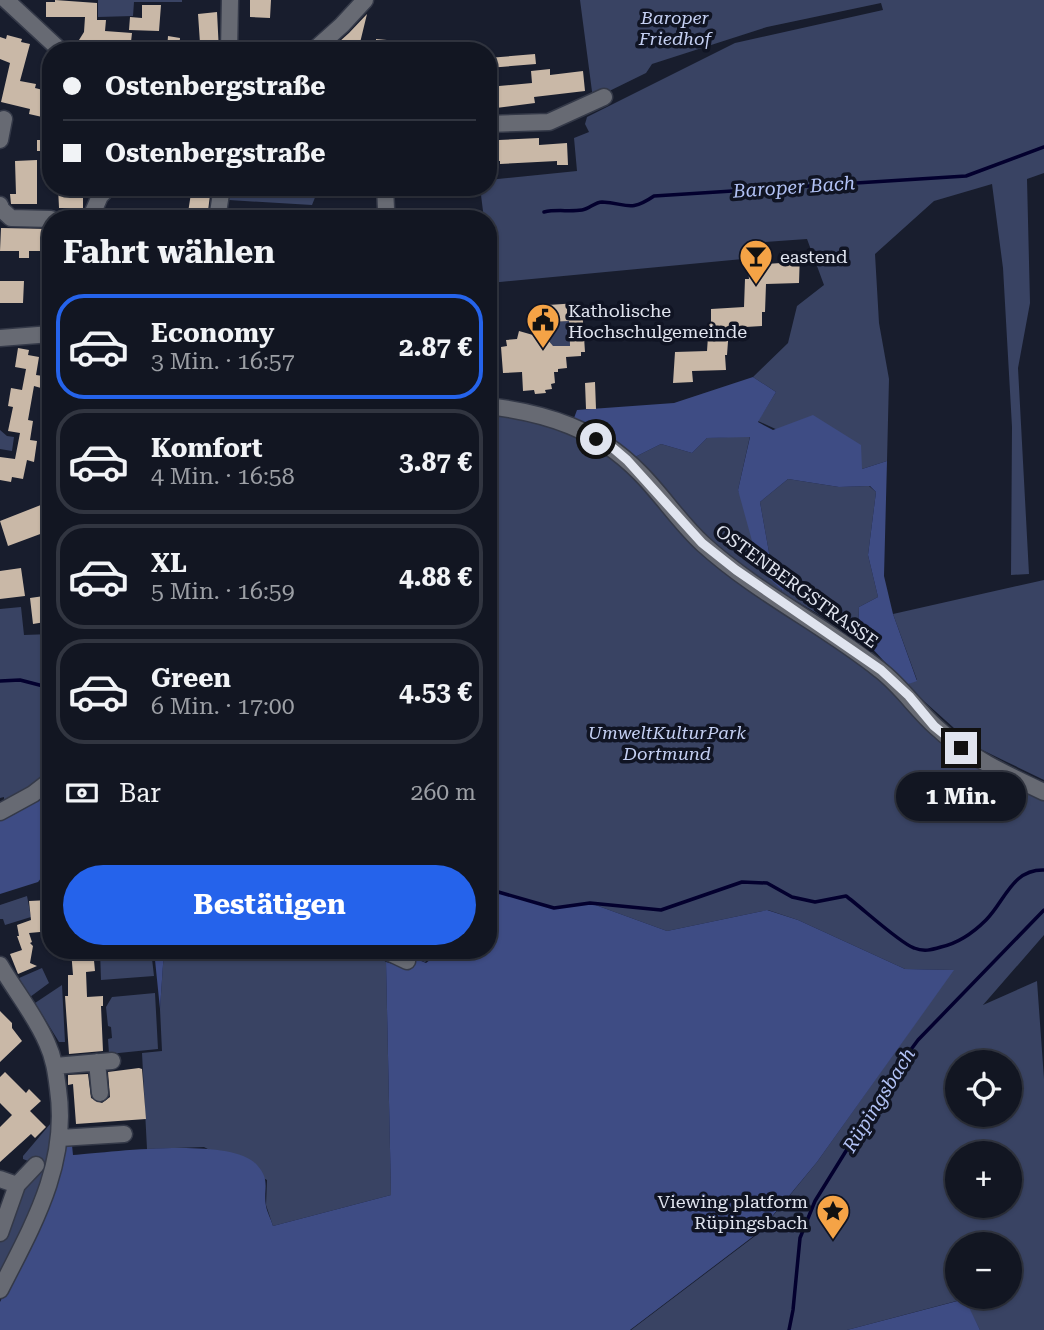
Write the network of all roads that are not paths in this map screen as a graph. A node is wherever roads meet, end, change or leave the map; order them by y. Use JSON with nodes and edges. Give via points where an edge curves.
{"nodes":[{"id":1,"x":6,"y":0,"type":"edge"},
{"id":2,"x":230,"y":0,"type":"edge"},
{"id":3,"x":365,"y":0,"type":"edge"},
{"id":4,"x":51,"y":42,"type":"edge"},
{"id":5,"x":229,"y":42,"type":"edge"},
{"id":6,"x":323,"y":42,"type":"edge"},
{"id":7,"x":604,"y":97,"type":"dead end"},
{"id":8,"x":4,"y":119,"type":"dead end"},
{"id":9,"x":497,"y":124,"type":"edge"},
{"id":10,"x":0,"y":140,"type":"edge"},
{"id":11,"x":385,"y":196,"type":"edge"},
{"id":12,"x":0,"y":205,"type":"edge"},
{"id":13,"x":386,"y":209,"type":"dead end"},
{"id":14,"x":42,"y":219,"type":"edge"},
{"id":15,"x":42,"y":335,"type":"edge"},
{"id":16,"x":1,"y":341,"type":"edge"},
{"id":17,"x":497,"y":407,"type":"edge"},
{"id":18,"x":42,"y":787,"type":"edge"},
{"id":19,"x":1044,"y":792,"type":"edge"},
{"id":20,"x":0,"y":812,"type":"edge"},
{"id":21,"x":403,"y":959,"type":"edge"},
{"id":22,"x":407,"y":961,"type":"dead end"},
{"id":23,"x":0,"y":965,"type":"edge"},
{"id":24,"x":54,"y":1066,"type":"junction"},
{"id":25,"x":100,"y":1093,"type":"dead end"},
{"id":26,"x":124,"y":1134,"type":"dead end"},
{"id":27,"x":60,"y":1138,"type":"junction"},
{"id":28,"x":36,"y":1165,"type":"dead end"},
{"id":29,"x":0,"y":1179,"type":"edge"},
{"id":30,"x":17,"y":1185,"type":"junction"},
{"id":31,"x":0,"y":1233,"type":"edge"},
{"id":32,"x":0,"y":1290,"type":"edge"}],
"edges":[{"from":1,"to":4,"type":"street"},
{"from":2,"to":5,"type":"street"},
{"from":3,"to":6,"type":"street"},
{"from":7,"to":9,"type":"street","via":[[549,122]]},
{"from":8,"to":10,"type":"street"},
{"from":11,"to":13,"type":"street"},
{"from":12,"to":14,"type":"street","via":[[11,218]]},
{"from":15,"to":16,"type":"street"},
{"from":17,"to":19,"type":"street","name":"OSTENBERGSTRASSE","via":[[544,415],[613,448],[719,557],[881,670],[961,748]]},
{"from":18,"to":20,"type":"street"},
{"from":21,"to":22,"type":"street"},
{"from":23,"to":24,"type":"street","via":[[45,1039]]},
{"from":24,"to":25,"type":"street","via":[[104,1062]]},
{"from":24,"to":27,"type":"street"},
{"from":26,"to":27,"type":"street"},
{"from":27,"to":32,"type":"street","via":[[46,1199]]},
{"from":28,"to":30,"type":"street"},
{"from":29,"to":30,"type":"street"},
{"from":30,"to":31,"type":"street"}]}
